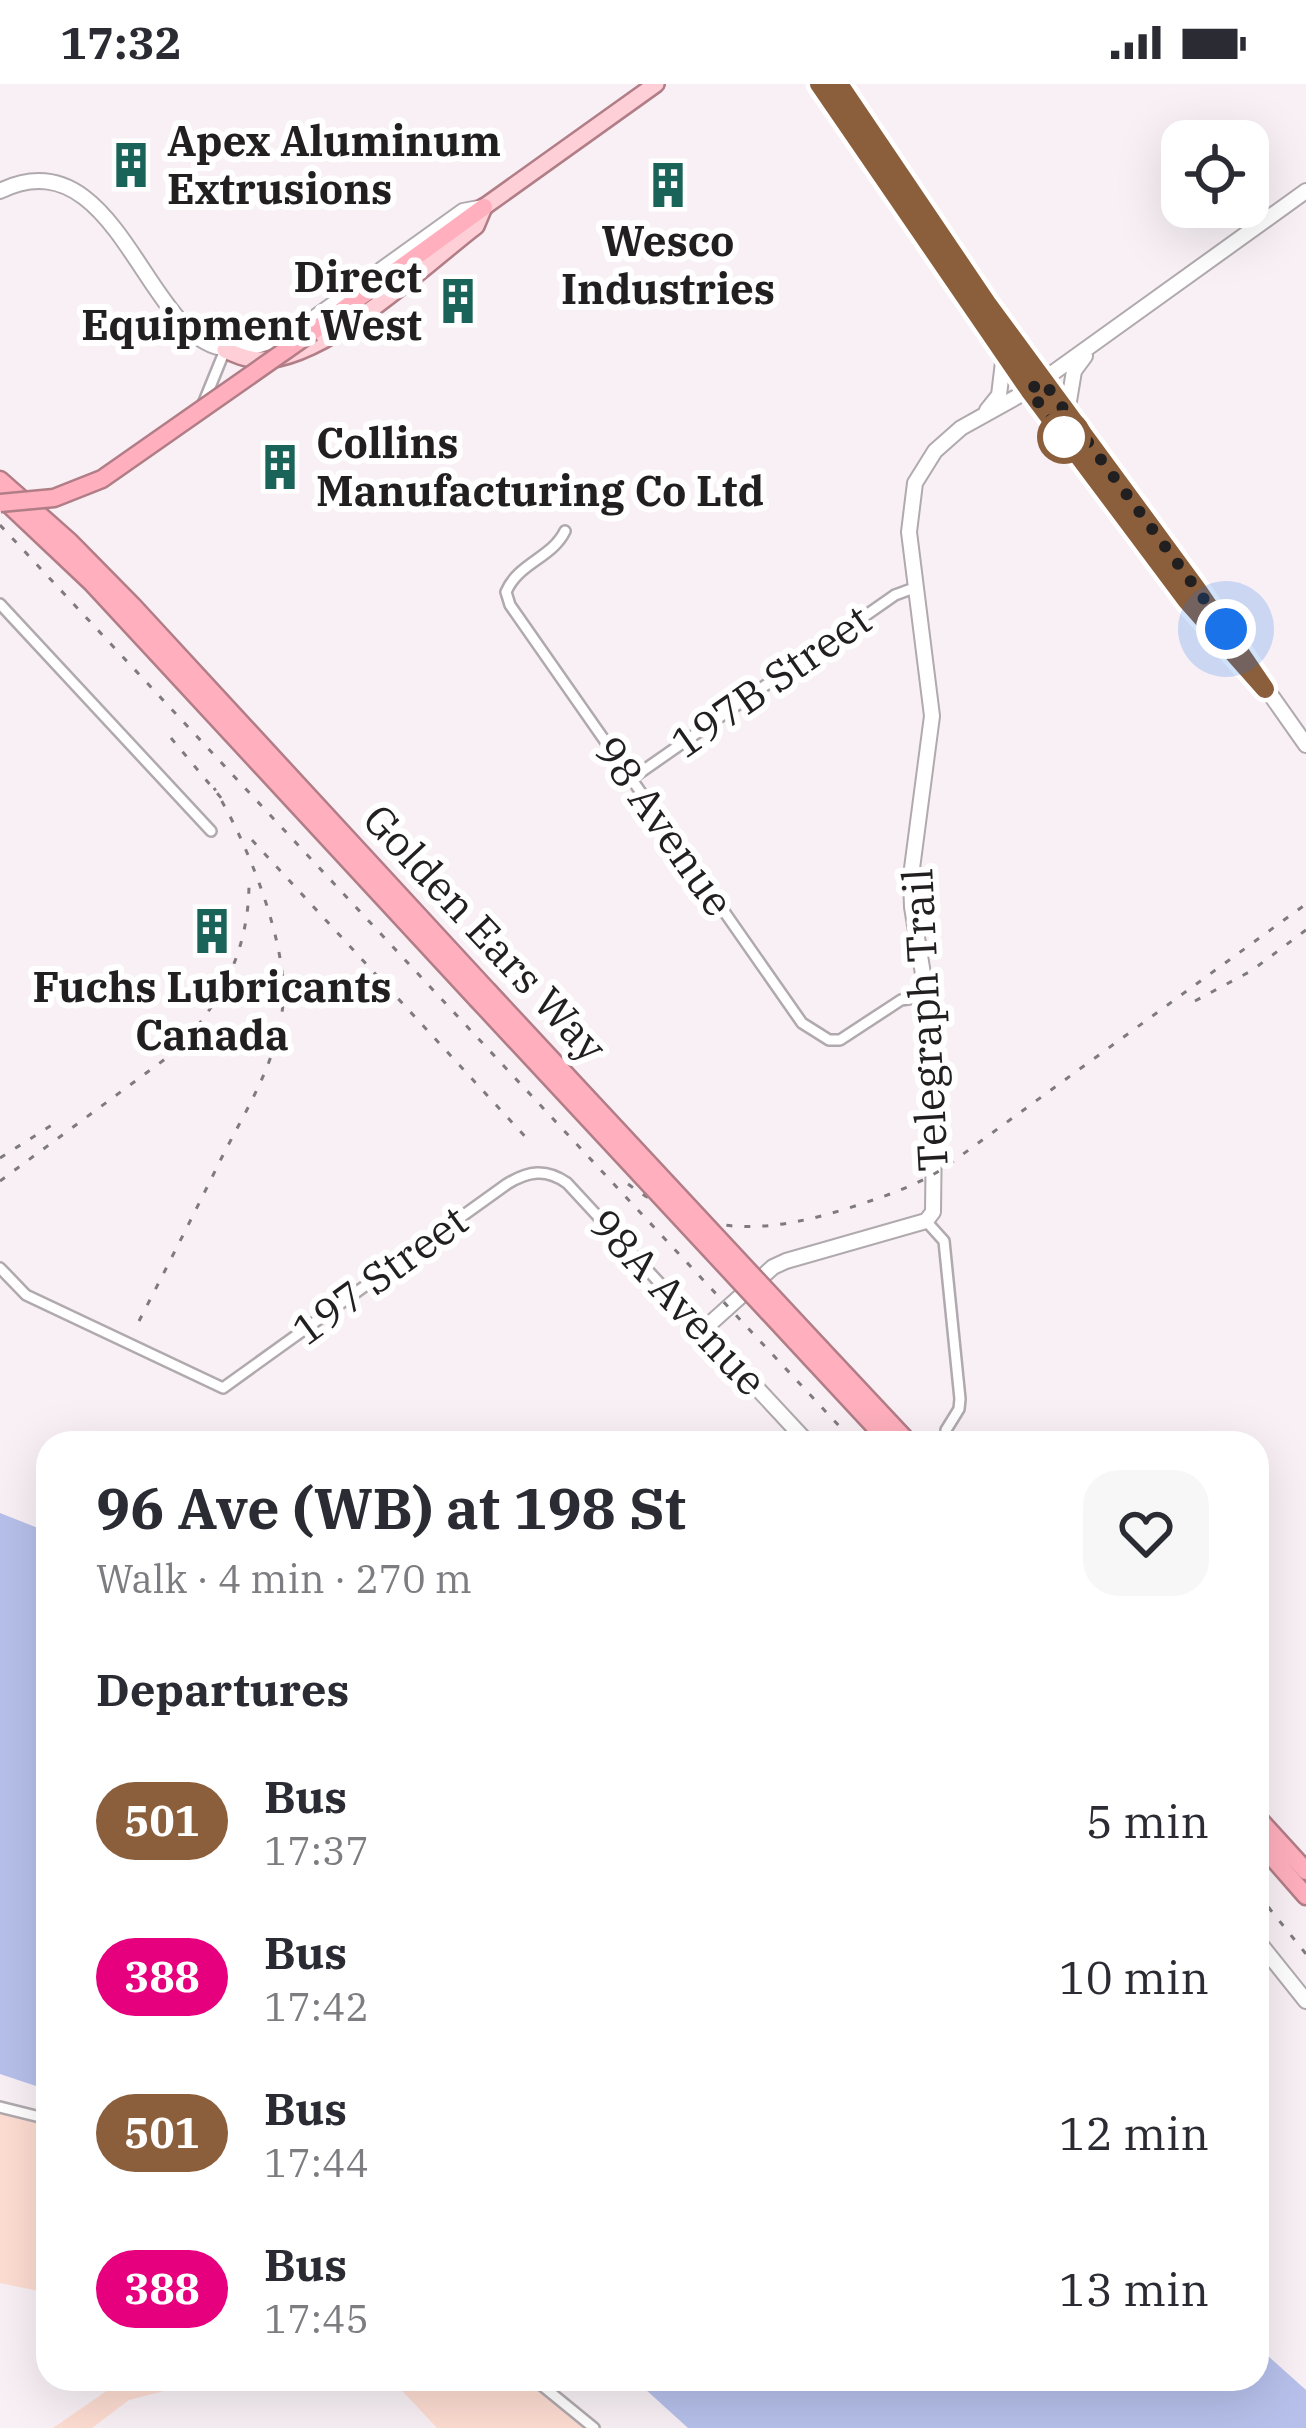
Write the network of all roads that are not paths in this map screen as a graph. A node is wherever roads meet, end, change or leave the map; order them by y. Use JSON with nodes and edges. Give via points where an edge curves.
{"nodes":[{"id":1,"x":656,"y":84,"type":"edge"},
{"id":2,"x":819,"y":84,"type":"edge"},
{"id":3,"x":839,"y":84,"type":"edge"},
{"id":4,"x":0,"y":191,"type":"edge"},
{"id":5,"x":1306,"y":191,"type":"edge"},
{"id":6,"x":484,"y":207,"type":"junction"},
{"id":7,"x":1096,"y":343,"type":"junction"},
{"id":8,"x":225,"y":350,"type":"junction"},
{"id":9,"x":1004,"y":354,"type":"junction"},
{"id":10,"x":1036,"y":386,"type":"junction"},
{"id":11,"x":199,"y":414,"type":"dead end"},
{"id":12,"x":1067,"y":414,"type":"junction"},
{"id":13,"x":983,"y":415,"type":"junction"},
{"id":14,"x":0,"y":480,"type":"edge"},
{"id":15,"x":0,"y":500,"type":"edge"},
{"id":16,"x":565,"y":531,"type":"dead end"},
{"id":17,"x":97,"y":578,"type":"junction"},
{"id":18,"x":914,"y":588,"type":"junction"},
{"id":19,"x":0,"y":604,"type":"edge"},
{"id":20,"x":1265,"y":689,"type":"junction"},
{"id":21,"x":1306,"y":745,"type":"edge"},
{"id":22,"x":631,"y":779,"type":"junction"},
{"id":23,"x":211,"y":831,"type":"dead end"},
{"id":24,"x":927,"y":996,"type":"junction"},
{"id":25,"x":542,"y":1172,"type":"joint"},
{"id":26,"x":926,"y":1221,"type":"junction"},
{"id":27,"x":0,"y":1268,"type":"edge"},
{"id":28,"x":703,"y":1330,"type":"junction"},
{"id":29,"x":816,"y":1353,"type":"junction"},
{"id":30,"x":946,"y":1430,"type":"dead end"},
{"id":31,"x":797,"y":1431,"type":"edge"},
{"id":32,"x":880,"y":1431,"type":"edge"},
{"id":33,"x":897,"y":1431,"type":"edge"},
{"id":34,"x":1269,"y":1830,"type":"edge"},
{"id":35,"x":1269,"y":1854,"type":"edge"},
{"id":36,"x":1306,"y":1871,"type":"edge"},
{"id":37,"x":1306,"y":1896,"type":"edge"},
{"id":38,"x":1269,"y":1955,"type":"edge"},
{"id":39,"x":1306,"y":2001,"type":"edge"},
{"id":40,"x":0,"y":2107,"type":"edge"},
{"id":41,"x":36,"y":2117,"type":"edge"},
{"id":42,"x":549,"y":2391,"type":"edge"},
{"id":43,"x":594,"y":2428,"type":"edge"}],
"edges":[{"from":1,"to":6,"type":"main road"},
{"from":2,"to":9,"type":"street"},
{"from":3,"to":10,"type":"street"},
{"from":4,"to":8,"type":"street","via":[[42,182],[78,193],[190,330]]},
{"from":5,"to":7,"type":"street","name":"Telegraph Trail"},
{"from":6,"to":8,"type":"street","via":[[463,211],[300,328]]},
{"from":6,"to":8,"type":"main road","via":[[476,226],[324,340],[258,360]]},
{"from":6,"to":15,"type":"highway","bridge":true,"via":[[102,478],[54,498]]},
{"from":7,"to":10,"type":"street","name":"Telegraph Trail"},
{"from":7,"to":12,"type":"street","via":[[1074,371]]},
{"from":8,"to":11,"type":"street"},
{"from":9,"to":10,"type":"street"},
{"from":9,"to":13,"type":"street","via":[[999,395]]},
{"from":10,"to":12,"type":"street"},
{"from":10,"to":13,"type":"street","name":"Telegraph Trail"},
{"from":10,"to":20,"type":"street","via":[[1187,601]]},
{"from":12,"to":20,"type":"street"},
{"from":13,"to":18,"type":"street","name":"Telegraph Trail","via":[[935,452],[915,483]]},
{"from":14,"to":17,"type":"highway","name":"Golden Ears Way"},
{"from":15,"to":17,"type":"highway","name":"Golden Ears Way"},
{"from":16,"to":22,"type":"street","name":"98 Avenue","via":[[506,592]]},
{"from":17,"to":29,"type":"highway","name":"Golden Ears Way","bridge":true},
{"from":18,"to":22,"type":"street","name":"197B Street"},
{"from":18,"to":24,"type":"street","name":"Telegraph Trail","via":[[931,697],[911,876]]},
{"from":19,"to":23,"type":"street"},
{"from":20,"to":21,"type":"street"},
{"from":22,"to":24,"type":"street","name":"98 Avenue","via":[[802,1023],[840,1040],[902,1000]]},
{"from":24,"to":26,"type":"street","name":"Telegraph Trail","via":[[935,1047],[935,1201]]},
{"from":25,"to":27,"type":"street","name":"197 Street","via":[[506,1184],[224,1388],[26,1295]]},
{"from":25,"to":28,"type":"street","name":"98A Avenue","via":[[567,1183]]},
{"from":26,"to":28,"type":"street","name":"Telegraph Trail","via":[[773,1267]]},
{"from":26,"to":30,"type":"street","name":"Telegraph Trail","via":[[944,1241],[960,1400]]},
{"from":28,"to":31,"type":"street","name":"98A Avenue"},
{"from":29,"to":32,"type":"highway","name":"Golden Ears Way"},
{"from":29,"to":33,"type":"highway","name":"Golden Ears Way"},
{"from":34,"to":36,"type":"highway"},
{"from":35,"to":37,"type":"highway"},
{"from":38,"to":39,"type":"street"},
{"from":40,"to":41,"type":"street"},
{"from":42,"to":43,"type":"street"}]}
